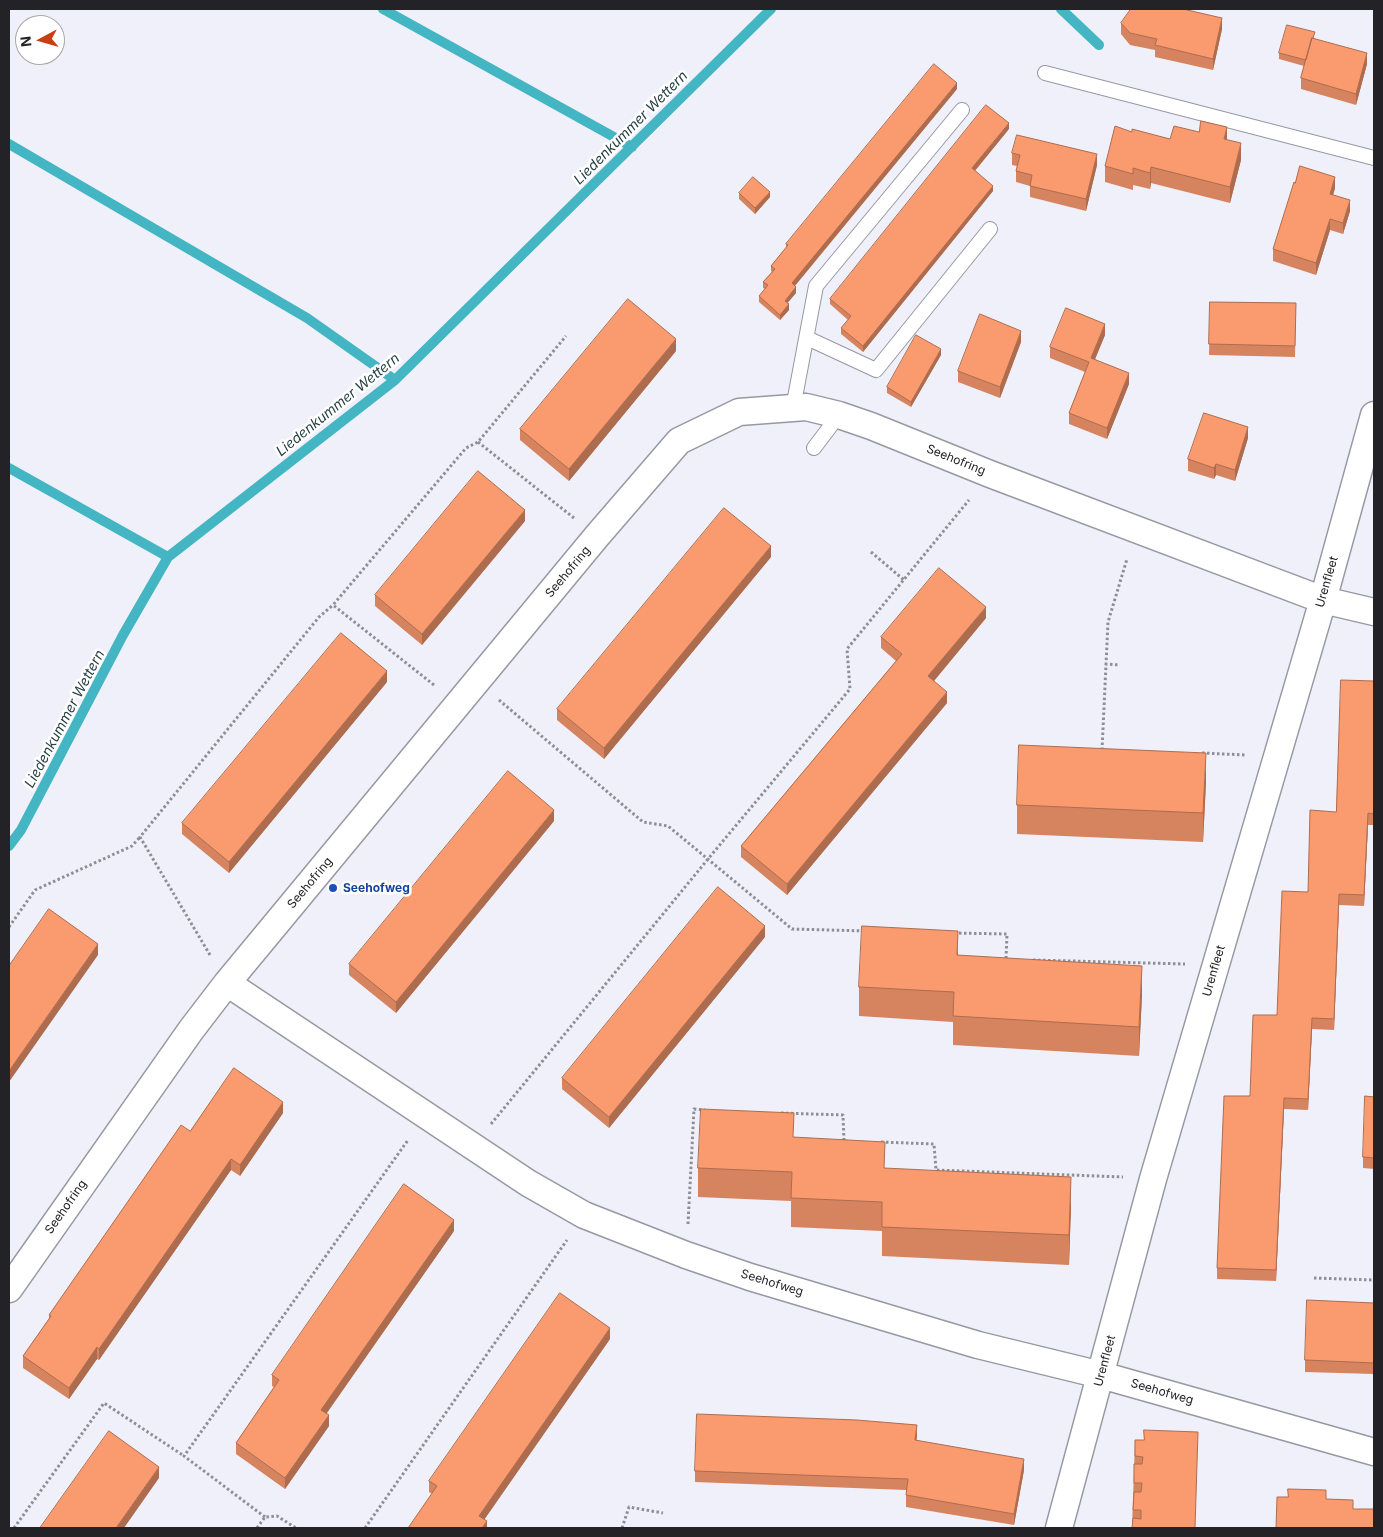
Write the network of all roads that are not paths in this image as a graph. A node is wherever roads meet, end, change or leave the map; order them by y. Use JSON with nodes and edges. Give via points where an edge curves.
{"nodes":[{"id":1,"x":1046,"y":74,"type":"dead end"},
{"id":2,"x":962,"y":110,"type":"dead end"},
{"id":3,"x":1374,"y":158,"type":"edge"},
{"id":4,"x":990,"y":229,"type":"dead end"},
{"id":5,"x":807,"y":338,"type":"junction"},
{"id":6,"x":793,"y":408,"type":"junction"},
{"id":7,"x":838,"y":415,"type":"junction"},
{"id":8,"x":1374,"y":415,"type":"edge"},
{"id":9,"x":814,"y":448,"type":"dead end"},
{"id":10,"x":1323,"y":600,"type":"junction"},
{"id":11,"x":1374,"y":612,"type":"edge"},
{"id":12,"x":227,"y":983,"type":"junction"},
{"id":13,"x":9,"y":1289,"type":"edge"},
{"id":14,"x":1101,"y":1375,"type":"junction"},
{"id":15,"x":1374,"y":1452,"type":"edge"},
{"id":16,"x":1060,"y":1528,"type":"edge"}],
"edges":[{"from":1,"to":3,"type":"lane"},
{"from":2,"to":5,"type":"lane","via":[[816,286]]},
{"from":4,"to":5,"type":"lane","via":[[876,370]]},
{"from":5,"to":6,"type":"lane"},
{"from":6,"to":7,"type":"street","name":"Seehofring","via":[[806,407]]},
{"from":6,"to":12,"type":"street","name":"Seehofring","via":[[739,412],[679,441]]},
{"from":7,"to":9,"type":"lane"},
{"from":7,"to":10,"type":"street","name":"Seehofring"},
{"from":8,"to":10,"type":"street","name":"Urenfleet"},
{"from":10,"to":11,"type":"street","name":"Seehofring"},
{"from":10,"to":14,"type":"street","name":"Urenfleet","via":[[1153,1179]]},
{"from":12,"to":13,"type":"street","name":"Seehofring"},
{"from":12,"to":14,"type":"street","name":"Seehofweg","via":[[528,1183],[584,1215],[750,1277],[978,1345]]},
{"from":14,"to":15,"type":"street","name":"Seehofweg"},
{"from":14,"to":16,"type":"street","name":"Urenfleet"}]}
